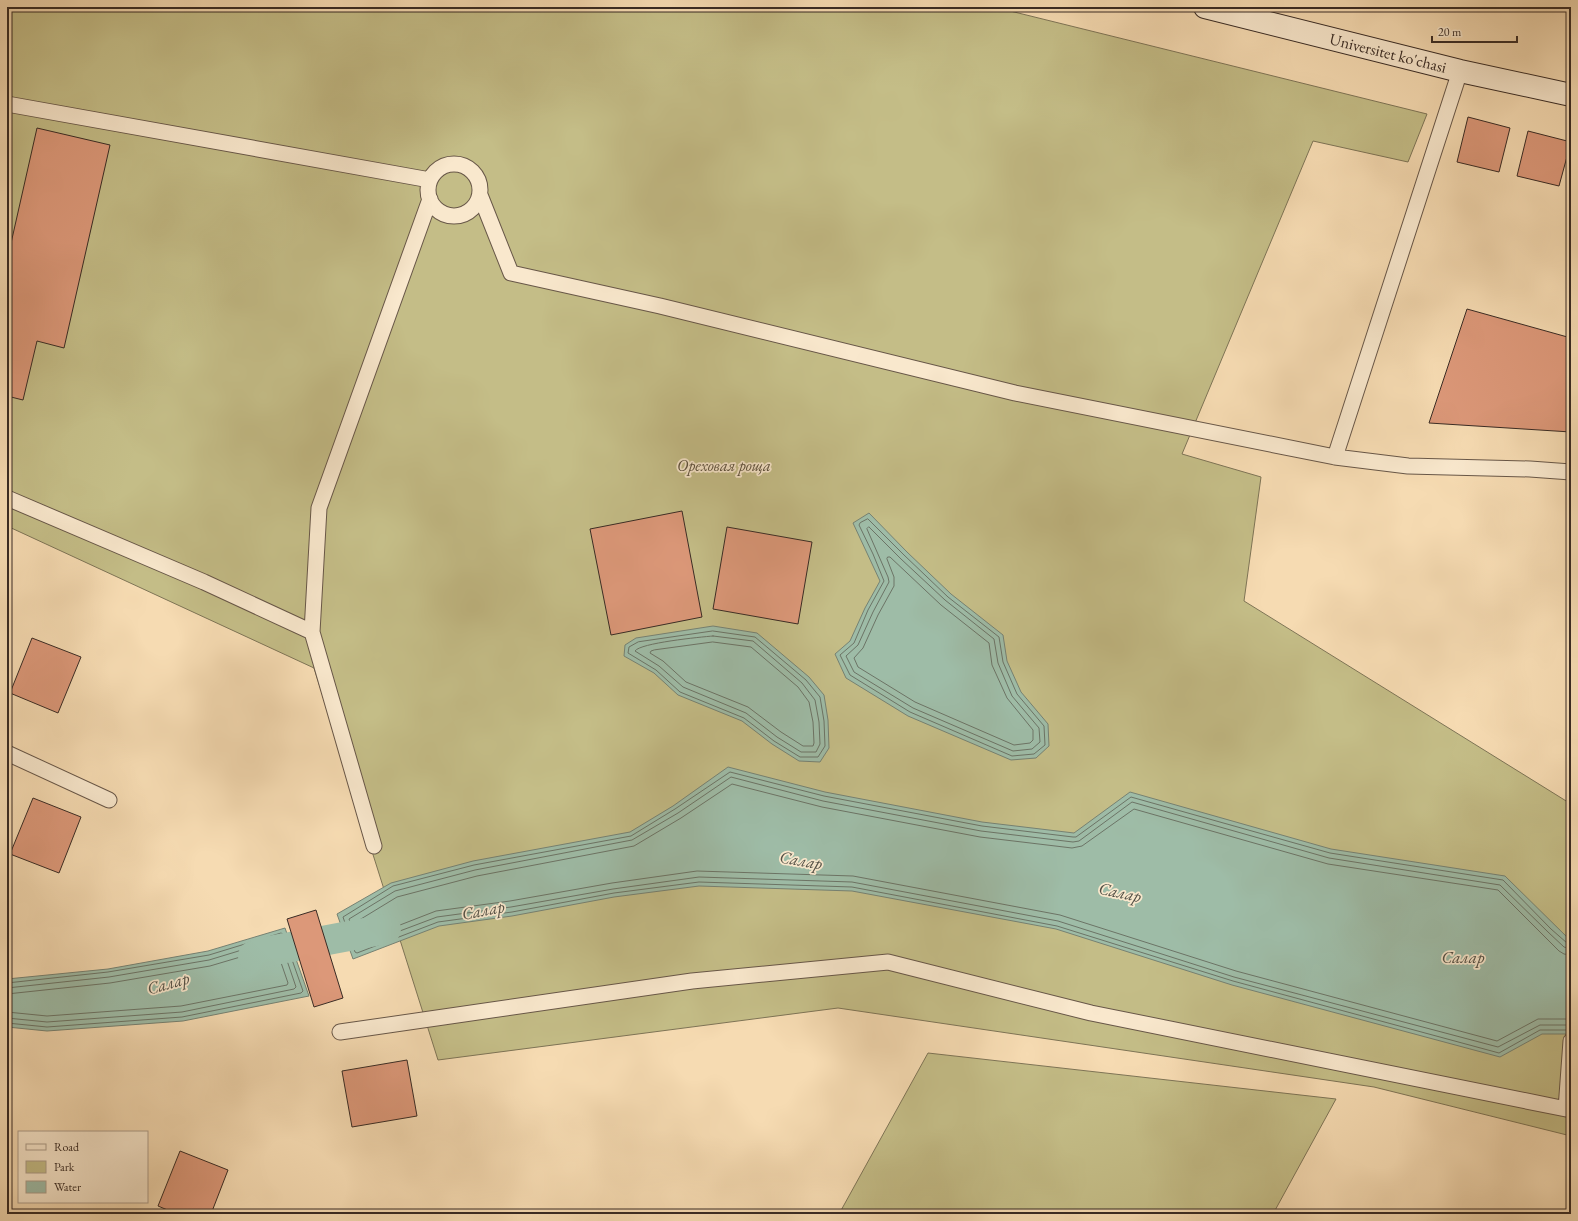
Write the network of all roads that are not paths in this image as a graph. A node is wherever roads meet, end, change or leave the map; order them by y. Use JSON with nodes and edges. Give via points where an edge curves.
{"nodes":[{"id":1,"x":1205,"y":7,"type":"edge"},
{"id":2,"x":1460,"y":71,"type":"junction"},
{"id":3,"x":1571,"y":95,"type":"edge"},
{"id":4,"x":7,"y":104,"type":"edge"},
{"id":5,"x":430,"y":180,"type":"junction"},
{"id":6,"x":480,"y":195,"type":"junction"},
{"id":7,"x":430,"y":199,"type":"junction"},
{"id":8,"x":1335,"y":457,"type":"junction"},
{"id":9,"x":1571,"y":472,"type":"edge"},
{"id":10,"x":7,"y":498,"type":"edge"},
{"id":11,"x":312,"y":632,"type":"junction"},
{"id":12,"x":7,"y":753,"type":"edge"},
{"id":13,"x":109,"y":800,"type":"dead end"},
{"id":14,"x":374,"y":846,"type":"dead end"},
{"id":15,"x":340,"y":1032,"type":"dead end"},
{"id":16,"x":1571,"y":1041,"type":"edge"}],
"edges":[{"from":1,"to":2,"type":"main road","name":"Universitet ko'chasi"},
{"from":2,"to":3,"type":"main road","name":"Universitet ko'chasi"},
{"from":2,"to":8,"type":"lane"},
{"from":4,"to":5,"type":"lane"},
{"from":5,"to":6,"type":"lane","via":[[437,171],[447,165],[458,164],[468,168],[475,176],[480,185]]},
{"from":5,"to":7,"type":"lane"},
{"from":6,"to":7,"type":"lane","via":[[476,205],[459,216],[442,213]]},
{"from":6,"to":8,"type":"lane","via":[[511,273],[668,308],[1015,393]]},
{"from":7,"to":11,"type":"lane","via":[[319,508]]},
{"from":8,"to":9,"type":"lane","via":[[1408,466]]},
{"from":10,"to":11,"type":"lane","via":[[204,582]]},
{"from":11,"to":14,"type":"lane"},
{"from":12,"to":13,"type":"lane"},
{"from":15,"to":16,"type":"lane","via":[[692,981],[888,962],[1091,1013],[1566,1109]]}]}
